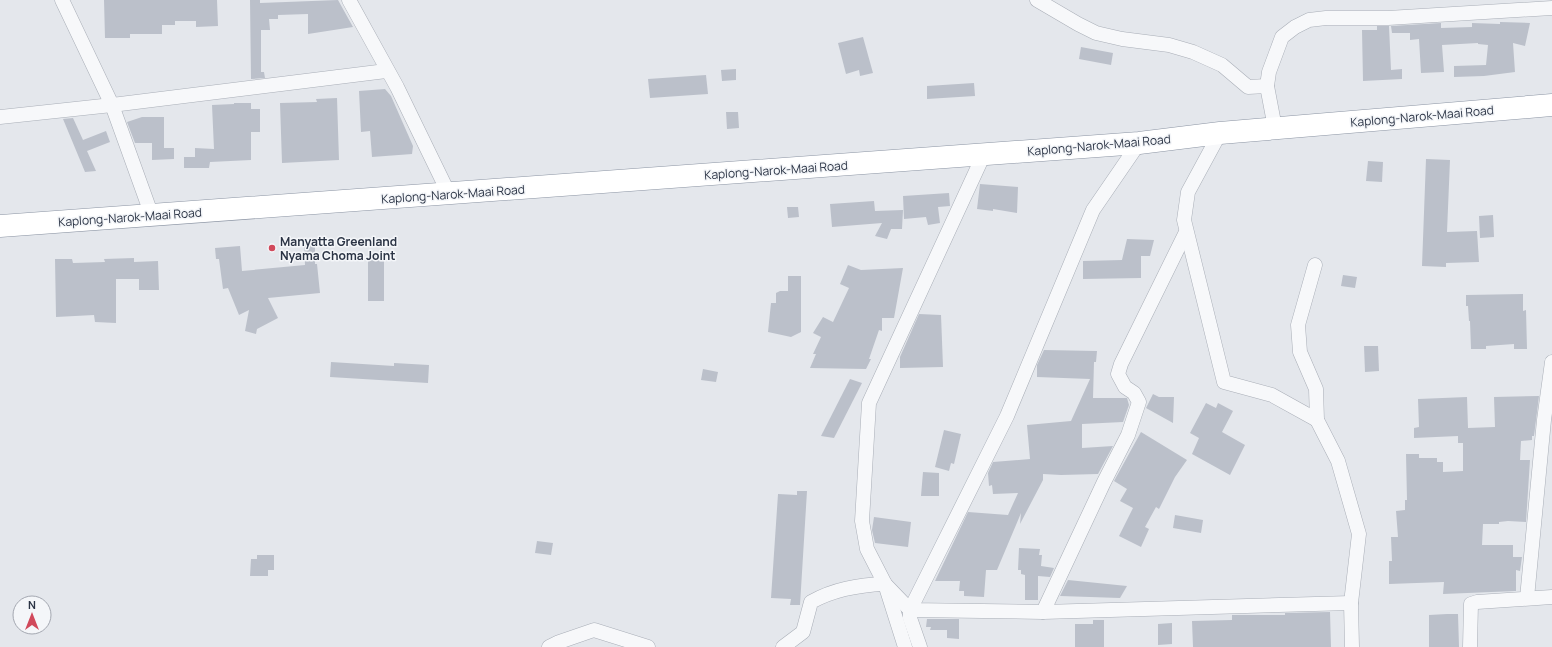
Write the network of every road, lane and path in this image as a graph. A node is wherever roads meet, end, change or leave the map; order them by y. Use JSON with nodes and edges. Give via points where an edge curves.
{"nodes":[{"id":1,"x":62,"y":0,"type":"edge"},
{"id":2,"x":349,"y":0,"type":"edge"},
{"id":3,"x":1037,"y":0,"type":"edge"},
{"id":4,"x":1552,"y":8,"type":"edge"},
{"id":5,"x":386,"y":71,"type":"junction"},
{"id":6,"x":1267,"y":86,"type":"junction"},
{"id":7,"x":112,"y":105,"type":"junction"},
{"id":8,"x":1552,"y":105,"type":"edge"},
{"id":9,"x":0,"y":117,"type":"edge"},
{"id":10,"x":1275,"y":128,"type":"junction"},
{"id":11,"x":1220,"y":133,"type":"junction"},
{"id":12,"x":1139,"y":143,"type":"junction"},
{"id":13,"x":984,"y":154,"type":"junction"},
{"id":14,"x":449,"y":194,"type":"junction"},
{"id":15,"x":152,"y":216,"type":"junction"},
{"id":16,"x":0,"y":226,"type":"edge"},
{"id":17,"x":1186,"y":232,"type":"junction"},
{"id":18,"x":1315,"y":265,"type":"dead end"},
{"id":19,"x":1552,"y":362,"type":"edge"},
{"id":20,"x":1317,"y":420,"type":"junction"},
{"id":21,"x":885,"y":584,"type":"junction"},
{"id":22,"x":1528,"y":598,"type":"junction"},
{"id":23,"x":1552,"y":598,"type":"edge"},
{"id":24,"x":1351,"y":603,"type":"junction"},
{"id":25,"x":910,"y":610,"type":"junction"},
{"id":26,"x":1043,"y":612,"type":"junction"},
{"id":27,"x":550,"y":647,"type":"edge"},
{"id":28,"x":648,"y":647,"type":"edge"},
{"id":29,"x":783,"y":647,"type":"edge"},
{"id":30,"x":906,"y":647,"type":"edge"},
{"id":31,"x":920,"y":647,"type":"edge"},
{"id":32,"x":1352,"y":647,"type":"edge"},
{"id":33,"x":1470,"y":647,"type":"edge"}],
"edges":[{"from":1,"to":7,"type":"street"},
{"from":2,"to":5,"type":"street"},
{"from":3,"to":6,"type":"street","via":[[1096,33],[1169,45],[1193,52],[1222,65],[1248,87]]},
{"from":4,"to":6,"type":"street","via":[[1309,20],[1282,37],[1269,72]]},
{"from":5,"to":7,"type":"street"},
{"from":5,"to":14,"type":"street"},
{"from":6,"to":10,"type":"street"},
{"from":7,"to":9,"type":"street"},
{"from":7,"to":15,"type":"street"},
{"from":8,"to":10,"type":"highway","name":"Kaplong-Narok-Maai Road"},
{"from":10,"to":11,"type":"highway","name":"Kaplong-Narok-Maai Road"},
{"from":11,"to":12,"type":"highway","name":"Kaplong-Narok-Maai Road"},
{"from":11,"to":17,"type":"street","via":[[1188,192],[1184,220]]},
{"from":12,"to":13,"type":"highway","name":"Kaplong-Narok-Maai Road"},
{"from":12,"to":25,"type":"street","via":[[1093,210],[1007,416]]},
{"from":13,"to":14,"type":"highway","name":"Kaplong-Narok-Maai Road"},
{"from":13,"to":21,"type":"street","via":[[870,403],[862,521],[867,549]]},
{"from":14,"to":15,"type":"highway","name":"Kaplong-Narok-Maai Road"},
{"from":15,"to":16,"type":"highway","name":"Kaplong-Narok-Maai Road"},
{"from":17,"to":20,"type":"street","via":[[1224,382],[1272,395]]},
{"from":17,"to":26,"type":"street","via":[[1118,374],[1125,387],[1134,393],[1139,402],[1128,435]]},
{"from":18,"to":20,"type":"street","via":[[1298,325],[1300,352],[1316,389]]},
{"from":19,"to":22,"type":"street","via":[[1544,420]]},
{"from":20,"to":24,"type":"street","via":[[1338,461],[1359,534]]},
{"from":21,"to":25,"type":"street"},
{"from":21,"to":29,"type":"street","via":[[860,585],[826,593],[811,602],[802,632]]},
{"from":21,"to":30,"type":"street"},
{"from":22,"to":23,"type":"street"},
{"from":22,"to":33,"type":"street","via":[[1471,604]]},
{"from":24,"to":26,"type":"street"},
{"from":24,"to":32,"type":"street"},
{"from":25,"to":26,"type":"street"},
{"from":25,"to":31,"type":"street","via":[[910,618]]},
{"from":27,"to":28,"type":"street","via":[[594,630]]}]}
